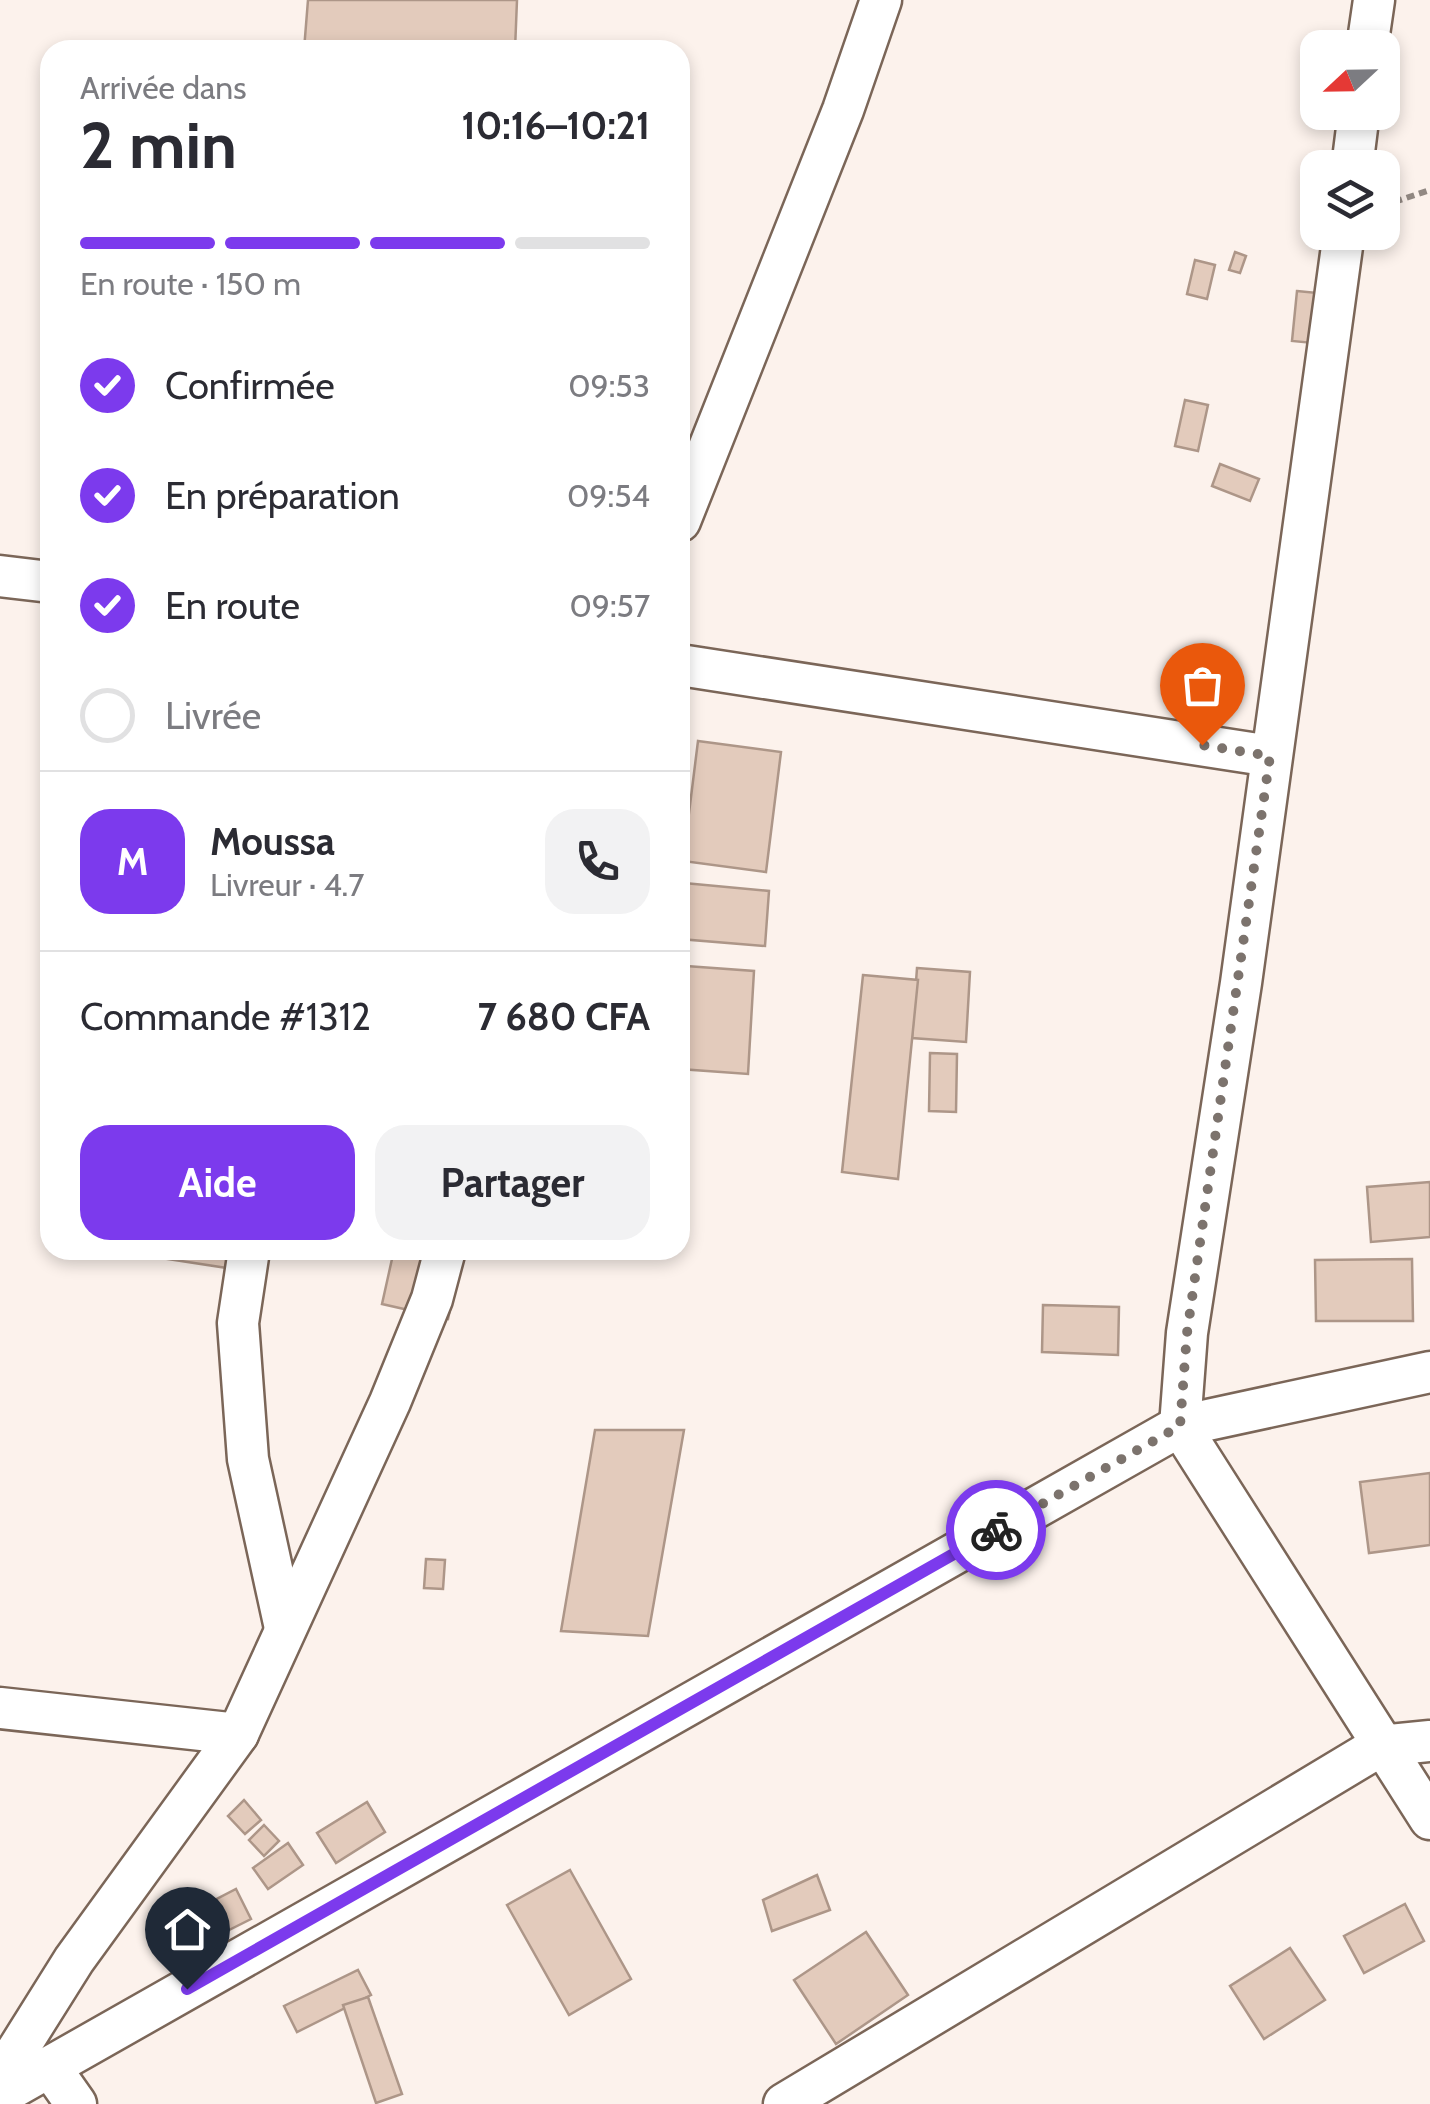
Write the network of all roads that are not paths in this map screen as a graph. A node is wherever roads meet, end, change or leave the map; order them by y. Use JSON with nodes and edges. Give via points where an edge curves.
{"nodes":[{"id":1,"x":881,"y":0,"type":"edge"},
{"id":2,"x":1374,"y":0,"type":"edge"},
{"id":3,"x":1370,"y":30,"type":"edge"},
{"id":4,"x":1341,"y":250,"type":"edge"},
{"id":5,"x":690,"y":497,"type":"edge"},
{"id":6,"x":0,"y":576,"type":"edge"},
{"id":7,"x":40,"y":581,"type":"edge"},
{"id":8,"x":690,"y":667,"type":"edge"},
{"id":9,"x":1270,"y":756,"type":"junction"},
{"id":10,"x":247,"y":1260,"type":"edge"},
{"id":11,"x":442,"y":1260,"type":"edge"},
{"id":12,"x":1430,"y":1372,"type":"edge"},
{"id":13,"x":1180,"y":1426,"type":"junction"},
{"id":14,"x":285,"y":1628,"type":"junction"},
{"id":15,"x":0,"y":1708,"type":"edge"},
{"id":16,"x":238,"y":1734,"type":"junction"},
{"id":17,"x":1430,"y":1741,"type":"edge"},
{"id":18,"x":1380,"y":1746,"type":"junction"},
{"id":19,"x":1430,"y":1820,"type":"edge"},
{"id":20,"x":50,"y":2067,"type":"junction"},
{"id":21,"x":0,"y":2078,"type":"edge"},
{"id":22,"x":0,"y":2095,"type":"edge"},
{"id":23,"x":76,"y":2104,"type":"edge"},
{"id":24,"x":784,"y":2104,"type":"edge"}],
"edges":[{"from":1,"to":5,"type":"street"},
{"from":2,"to":3,"type":"street"},
{"from":4,"to":9,"type":"street"},
{"from":6,"to":7,"type":"street"},
{"from":8,"to":9,"type":"street"},
{"from":9,"to":13,"type":"street","via":[[1187,1333]]},
{"from":10,"to":14,"type":"street","via":[[238,1322],[248,1459]]},
{"from":11,"to":14,"type":"street","via":[[390,1402]]},
{"from":12,"to":13,"type":"street"},
{"from":13,"to":18,"type":"street"},
{"from":13,"to":20,"type":"street"},
{"from":14,"to":16,"type":"street"},
{"from":15,"to":16,"type":"street"},
{"from":16,"to":21,"type":"street","via":[[74,1960]]},
{"from":17,"to":18,"type":"street"},
{"from":18,"to":19,"type":"street"},
{"from":18,"to":24,"type":"street"},
{"from":20,"to":22,"type":"street"},
{"from":20,"to":23,"type":"street"}]}
